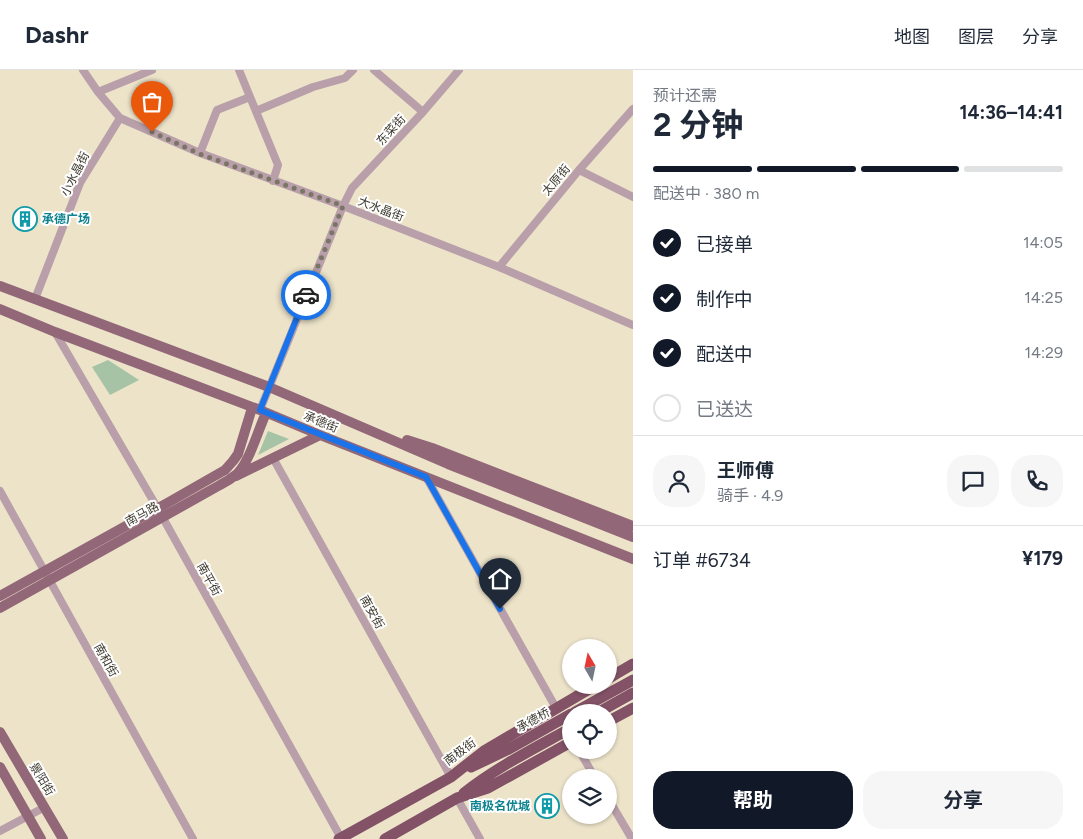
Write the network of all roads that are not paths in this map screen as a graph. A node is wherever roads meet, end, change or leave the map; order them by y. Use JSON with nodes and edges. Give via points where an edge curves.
{"nodes":[{"id":1,"x":83,"y":70,"type":"edge"},
{"id":2,"x":152,"y":70,"type":"edge"},
{"id":3,"x":239,"y":70,"type":"edge"},
{"id":4,"x":353,"y":70,"type":"edge"},
{"id":5,"x":374,"y":70,"type":"edge"},
{"id":6,"x":460,"y":70,"type":"edge"},
{"id":7,"x":98,"y":92,"type":"junction"},
{"id":8,"x":250,"y":97,"type":"junction"},
{"id":9,"x":633,"y":109,"type":"edge"},
{"id":10,"x":256,"y":111,"type":"junction"},
{"id":11,"x":423,"y":112,"type":"junction"},
{"id":12,"x":120,"y":118,"type":"junction"},
{"id":13,"x":200,"y":154,"type":"junction"},
{"id":14,"x":579,"y":170,"type":"junction"},
{"id":15,"x":273,"y":181,"type":"junction"},
{"id":16,"x":633,"y":197,"type":"edge"},
{"id":17,"x":343,"y":206,"type":"junction"},
{"id":18,"x":499,"y":267,"type":"junction"},
{"id":19,"x":0,"y":286,"type":"edge"},
{"id":20,"x":35,"y":300,"type":"junction"},
{"id":21,"x":0,"y":309,"type":"edge"},
{"id":22,"x":633,"y":325,"type":"edge"},
{"id":23,"x":55,"y":332,"type":"junction"},
{"id":24,"x":269,"y":387,"type":"junction"},
{"id":25,"x":259,"y":410,"type":"junction"},
{"id":26,"x":346,"y":420,"type":"junction"},
{"id":27,"x":320,"y":435,"type":"junction"},
{"id":28,"x":274,"y":458,"type":"junction"},
{"id":29,"x":426,"y":477,"type":"junction"},
{"id":30,"x":226,"y":481,"type":"junction"},
{"id":31,"x":0,"y":490,"type":"edge"},
{"id":32,"x":160,"y":513,"type":"junction"},
{"id":33,"x":633,"y":526,"type":"edge"},
{"id":34,"x":633,"y":537,"type":"edge"},
{"id":35,"x":633,"y":559,"type":"edge"},
{"id":36,"x":47,"y":576,"type":"junction"},
{"id":37,"x":0,"y":596,"type":"edge"},
{"id":38,"x":0,"y":608,"type":"edge"},
{"id":39,"x":633,"y":664,"type":"edge"},
{"id":40,"x":618,"y":673,"type":"edge"},
{"id":41,"x":633,"y":680,"type":"edge"},
{"id":42,"x":633,"y":693,"type":"edge"},
{"id":43,"x":580,"y":694,"type":"edge"},
{"id":44,"x":590,"y":704,"type":"edge"},
{"id":45,"x":613,"y":704,"type":"edge"},
{"id":46,"x":556,"y":708,"type":"junction"},
{"id":47,"x":633,"y":708,"type":"edge"},
{"id":48,"x":617,"y":717,"type":"edge"},
{"id":49,"x":562,"y":719,"type":"edge"},
{"id":50,"x":0,"y":732,"type":"edge"},
{"id":51,"x":562,"y":733,"type":"edge"},
{"id":52,"x":562,"y":747,"type":"edge"},
{"id":53,"x":0,"y":767,"type":"edge"},
{"id":54,"x":451,"y":777,"type":"junction"},
{"id":55,"x":457,"y":798,"type":"junction"},
{"id":56,"x":44,"y":807,"type":"junction"},
{"id":57,"x":617,"y":814,"type":"edge"},
{"id":58,"x":27,"y":816,"type":"junction"},
{"id":59,"x":0,"y":831,"type":"edge"},
{"id":60,"x":340,"y":838,"type":"edge"},
{"id":61,"x":41,"y":839,"type":"edge"},
{"id":62,"x":63,"y":839,"type":"edge"},
{"id":63,"x":193,"y":839,"type":"edge"},
{"id":64,"x":385,"y":839,"type":"edge"},
{"id":65,"x":480,"y":839,"type":"edge"},
{"id":66,"x":632,"y":839,"type":"edge"}],
"edges":[{"from":1,"to":7,"type":"street","name":"大水晶街"},
{"from":2,"to":7,"type":"street"},
{"from":3,"to":8,"type":"street"},
{"from":4,"to":10,"type":"street","via":[[345,78],[313,87]]},
{"from":5,"to":11,"type":"street"},
{"from":6,"to":11,"type":"street","name":"东菜街"},
{"from":7,"to":12,"type":"street","name":"大水晶街"},
{"from":8,"to":10,"type":"street"},
{"from":8,"to":13,"type":"street","via":[[217,110]]},
{"from":9,"to":14,"type":"street","name":"太原街"},
{"from":10,"to":15,"type":"street","via":[[278,165]]},
{"from":11,"to":17,"type":"street","name":"东菜街","via":[[352,188]]},
{"from":12,"to":13,"type":"street","name":"大水晶街"},
{"from":12,"to":20,"type":"street","name":"小水晶街","via":[[80,184]]},
{"from":13,"to":15,"type":"street","name":"大水晶街"},
{"from":14,"to":16,"type":"street"},
{"from":14,"to":18,"type":"street","name":"太原街"},
{"from":15,"to":17,"type":"street","name":"大水晶街"},
{"from":17,"to":18,"type":"street","name":"大水晶街"},
{"from":17,"to":24,"type":"street","name":"东菜街"},
{"from":18,"to":22,"type":"street","name":"大水晶街"},
{"from":19,"to":20,"type":"main road"},
{"from":20,"to":24,"type":"main road"},
{"from":21,"to":23,"type":"main road","name":"承德街"},
{"from":23,"to":25,"type":"main road","name":"承德街"},
{"from":23,"to":32,"type":"street","name":"南平街"},
{"from":24,"to":25,"type":"street","name":"东菜街"},
{"from":24,"to":26,"type":"main road"},
{"from":25,"to":27,"type":"main road","name":"承德街"},
{"from":25,"to":30,"type":"main road","name":"南马路","via":[[248,456],[241,469]]},
{"from":25,"to":32,"type":"main road","name":"南马路","via":[[238,454],[225,470]]},
{"from":26,"to":33,"type":"main road","via":[[432,448]]},
{"from":26,"to":34,"type":"main road"},
{"from":27,"to":28,"type":"main road"},
{"from":27,"to":29,"type":"main road","name":"承德街"},
{"from":28,"to":30,"type":"main road"},
{"from":28,"to":54,"type":"street","name":"南安街"},
{"from":29,"to":35,"type":"main road","name":"承德街"},
{"from":29,"to":46,"type":"street"},
{"from":30,"to":32,"type":"main road","name":"南马路"},
{"from":31,"to":36,"type":"street","name":"南和街"},
{"from":32,"to":36,"type":"main road","name":"南马路"},
{"from":32,"to":60,"type":"street","name":"南平街"},
{"from":36,"to":37,"type":"main road","name":"南马路"},
{"from":36,"to":38,"type":"main road","name":"南马路"},
{"from":36,"to":63,"type":"street","name":"南和街"},
{"from":39,"to":40,"type":"highway"},
{"from":41,"to":44,"type":"highway"},
{"from":42,"to":45,"type":"highway"},
{"from":43,"to":46,"type":"highway","name":"南极街"},
{"from":46,"to":54,"type":"highway","name":"南极街","via":[[484,751]]},
{"from":47,"to":48,"type":"highway"},
{"from":49,"to":54,"type":"highway","name":"承德桥"},
{"from":50,"to":56,"type":"main road","name":"景阳街"},
{"from":51,"to":55,"type":"highway","name":"承德桥","via":[[512,761]]},
{"from":52,"to":55,"type":"highway","via":[[488,788]]},
{"from":53,"to":58,"type":"main road"},
{"from":54,"to":60,"type":"highway","name":"南极街"},
{"from":55,"to":64,"type":"highway"},
{"from":55,"to":65,"type":"street"},
{"from":56,"to":58,"type":"street"},
{"from":56,"to":62,"type":"main road","name":"景阳街"},
{"from":57,"to":66,"type":"street"},
{"from":58,"to":59,"type":"street"},
{"from":58,"to":61,"type":"main road"}]}
